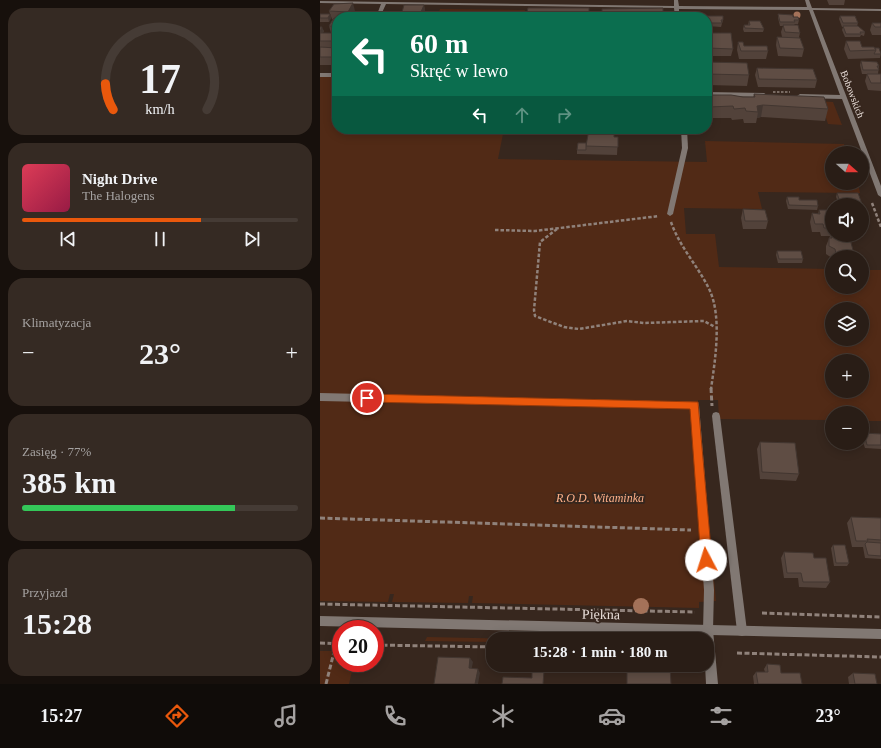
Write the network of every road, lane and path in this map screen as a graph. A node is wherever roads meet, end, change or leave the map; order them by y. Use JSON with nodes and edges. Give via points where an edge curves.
{"nodes":[{"id":1,"x":676,"y":0,"type":"edge"},
{"id":2,"x":807,"y":0,"type":"edge"},
{"id":3,"x":320,"y":2,"type":"edge"},
{"id":4,"x":452,"y":2,"type":"edge"},
{"id":5,"x":384,"y":3,"type":"junction"},
{"id":6,"x":676,"y":8,"type":"junction"},
{"id":7,"x":811,"y":10,"type":"junction"},
{"id":8,"x":881,"y":10,"type":"edge"},
{"id":9,"x":380,"y":12,"type":"edge"},
{"id":10,"x":676,"y":12,"type":"edge"},
{"id":11,"x":320,"y":75,"type":"edge"},
{"id":12,"x":332,"y":75,"type":"edge"},
{"id":13,"x":712,"y":94,"type":"edge"},
{"id":14,"x":767,"y":95,"type":"edge"},
{"id":15,"x":790,"y":96,"type":"edge"},
{"id":16,"x":844,"y":97,"type":"junction"},
{"id":17,"x":685,"y":134,"type":"edge"},
{"id":18,"x":881,"y":195,"type":"edge"},
{"id":19,"x":670,"y":214,"type":"junction"},
{"id":20,"x":558,"y":229,"type":"junction"},
{"id":21,"x":495,"y":230,"type":"dead end"},
{"id":22,"x":715,"y":327,"type":"junction"},
{"id":23,"x":320,"y":397,"type":"edge"},
{"id":24,"x":716,"y":416,"type":"joint"},
{"id":25,"x":320,"y":518,"type":"edge"},
{"id":26,"x":704,"y":530,"type":"junction"},
{"id":27,"x":320,"y":604,"type":"edge"},
{"id":28,"x":707,"y":612,"type":"junction"},
{"id":29,"x":762,"y":613,"type":"dead end"},
{"id":30,"x":881,"y":617,"type":"edge"},
{"id":31,"x":320,"y":621,"type":"edge"},
{"id":32,"x":708,"y":630,"type":"junction"},
{"id":33,"x":742,"y":631,"type":"junction"},
{"id":34,"x":881,"y":634,"type":"edge"},
{"id":35,"x":320,"y":643,"type":"edge"},
{"id":36,"x":332,"y":644,"type":"edge"},
{"id":37,"x":384,"y":644,"type":"edge"},
{"id":38,"x":486,"y":647,"type":"edge"},
{"id":39,"x":737,"y":654,"type":"dead end"},
{"id":40,"x":881,"y":657,"type":"edge"},
{"id":41,"x":332,"y":660,"type":"edge"},
{"id":42,"x":326,"y":684,"type":"edge"},
{"id":43,"x":712,"y":684,"type":"edge"}],
"edges":[{"from":1,"to":6,"type":"street"},
{"from":2,"to":7,"type":"street","name":"Bobowskich"},
{"from":3,"to":5,"type":"street"},
{"from":4,"to":5,"type":"street"},
{"from":4,"to":6,"type":"street"},
{"from":5,"to":9,"type":"street"},
{"from":6,"to":7,"type":"street"},
{"from":6,"to":10,"type":"street"},
{"from":7,"to":8,"type":"street"},
{"from":7,"to":16,"type":"street","name":"Bobowskich"},
{"from":11,"to":12,"type":"street"},
{"from":13,"to":14,"type":"street"},
{"from":15,"to":16,"type":"street"},
{"from":16,"to":18,"type":"street","name":"Bobowskich"},
{"from":17,"to":19,"type":"street","via":[[686,148]]},
{"from":19,"to":20,"type":"path"},
{"from":19,"to":22,"type":"path","via":[[675,234],[696,266],[714,302]]},
{"from":20,"to":21,"type":"path"},
{"from":20,"to":22,"type":"path","via":[[540,242],[535,316],[564,327],[579,329],[620,321],[704,321]]},
{"from":22,"to":24,"type":"path","via":[[711,402]]},
{"from":23,"to":26,"type":"street","via":[[694,405]]},
{"from":24,"to":33,"type":"street"},
{"from":25,"to":26,"type":"path"},
{"from":26,"to":28,"type":"street","via":[[709,590]]},
{"from":27,"to":28,"type":"path"},
{"from":28,"to":32,"type":"street"},
{"from":29,"to":30,"type":"path"},
{"from":31,"to":32,"type":"street","name":"Piękna"},
{"from":32,"to":33,"type":"street","name":"Piękna"},
{"from":32,"to":43,"type":"street"},
{"from":33,"to":34,"type":"street","name":"Piękna"},
{"from":35,"to":36,"type":"path"},
{"from":37,"to":38,"type":"path"},
{"from":39,"to":40,"type":"path"},
{"from":41,"to":42,"type":"path"}]}
